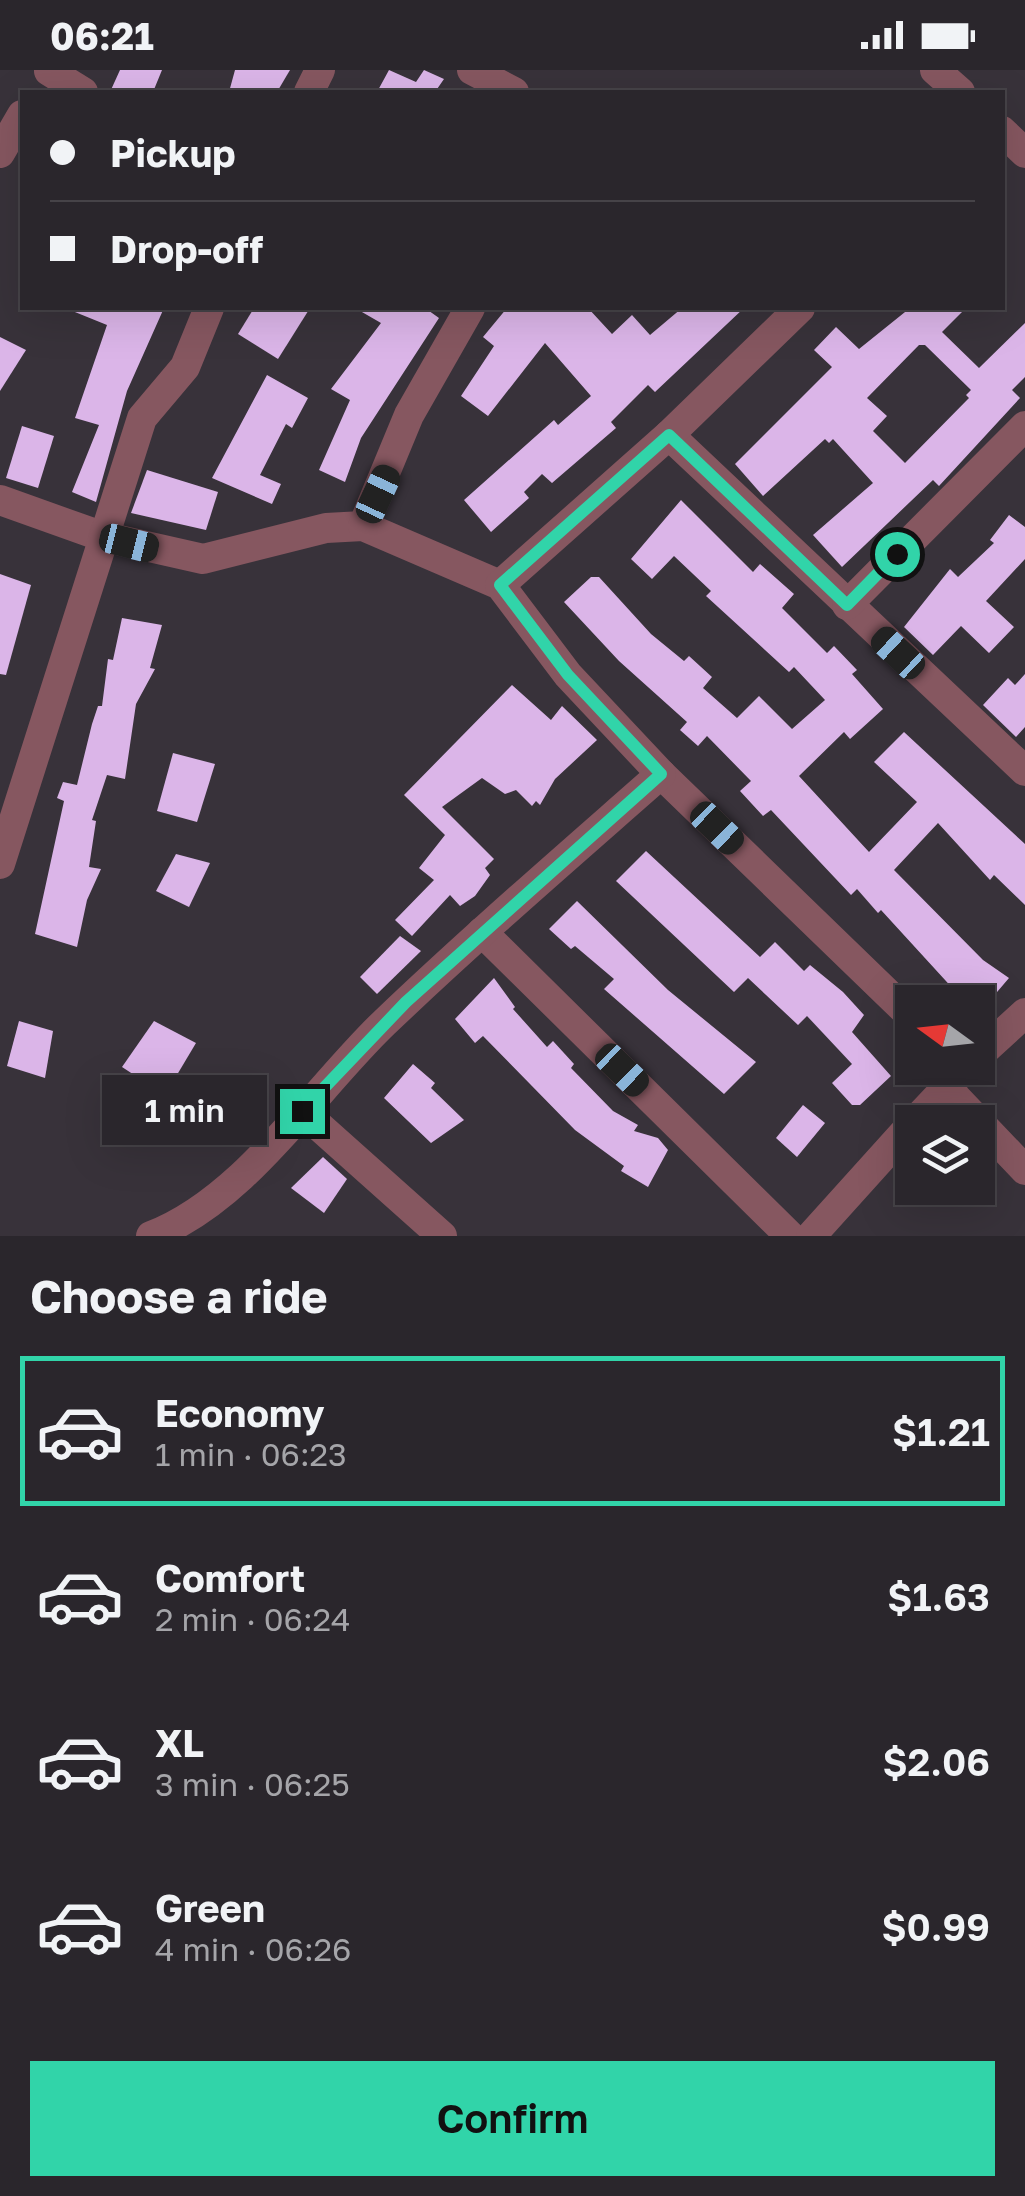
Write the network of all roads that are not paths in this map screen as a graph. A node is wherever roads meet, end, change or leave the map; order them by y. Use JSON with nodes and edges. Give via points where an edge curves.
{"nodes":[{"id":1,"x":49,"y":70,"type":"edge"},
{"id":2,"x":472,"y":70,"type":"edge"},
{"id":3,"x":935,"y":70,"type":"edge"},
{"id":4,"x":80,"y":90,"type":"edge"},
{"id":5,"x":510,"y":90,"type":"edge"},
{"id":6,"x":958,"y":90,"type":"edge"},
{"id":7,"x":20,"y":119,"type":"edge"},
{"id":8,"x":1005,"y":135,"type":"edge"},
{"id":9,"x":0,"y":153,"type":"edge"},
{"id":10,"x":1025,"y":153,"type":"edge"},
{"id":11,"x":209,"y":310,"type":"edge"},
{"id":12,"x":469,"y":310,"type":"edge"},
{"id":13,"x":796,"y":310,"type":"edge"},
{"id":14,"x":1025,"y":426,"type":"edge"},
{"id":15,"x":669,"y":435,"type":"junction"},
{"id":16,"x":0,"y":500,"type":"edge"},
{"id":17,"x":363,"y":526,"type":"junction"},
{"id":18,"x":101,"y":536,"type":"junction"},
{"id":19,"x":500,"y":585,"type":"junction"},
{"id":20,"x":847,"y":605,"type":"junction"},
{"id":21,"x":1025,"y":771,"type":"edge"},
{"id":22,"x":661,"y":774,"type":"junction"},
{"id":23,"x":0,"y":864,"type":"edge"},
{"id":24,"x":482,"y":932,"type":"junction"},
{"id":25,"x":895,"y":1001,"type":"edge"},
{"id":26,"x":1025,"y":1013,"type":"edge"},
{"id":27,"x":995,"y":1040,"type":"edge"},
{"id":28,"x":949,"y":1085,"type":"edge"},
{"id":29,"x":968,"y":1085,"type":"edge"},
{"id":30,"x":930,"y":1105,"type":"edge"},
{"id":31,"x":302,"y":1111,"type":"junction"},
{"id":32,"x":895,"y":1143,"type":"edge"},
{"id":33,"x":1025,"y":1170,"type":"edge"},
{"id":34,"x":152,"y":1236,"type":"edge"},
{"id":35,"x":442,"y":1236,"type":"edge"},
{"id":36,"x":790,"y":1236,"type":"edge"},
{"id":37,"x":811,"y":1236,"type":"edge"}],
"edges":[{"from":1,"to":4,"type":"street"},
{"from":2,"to":5,"type":"street"},
{"from":3,"to":6,"type":"street"},
{"from":7,"to":9,"type":"street"},
{"from":8,"to":10,"type":"street"},
{"from":11,"to":18,"type":"street","via":[[185,368],[142,418]]},
{"from":12,"to":17,"type":"street","via":[[409,414]]},
{"from":13,"to":15,"type":"street"},
{"from":14,"to":20,"type":"street"},
{"from":15,"to":19,"type":"street"},
{"from":15,"to":20,"type":"street"},
{"from":16,"to":18,"type":"street"},
{"from":17,"to":18,"type":"street","via":[[326,528],[203,559]]},
{"from":17,"to":19,"type":"street"},
{"from":18,"to":23,"type":"street"},
{"from":19,"to":22,"type":"street","via":[[568,675]]},
{"from":20,"to":21,"type":"street"},
{"from":22,"to":24,"type":"street"},
{"from":22,"to":25,"type":"street"},
{"from":24,"to":31,"type":"street"},
{"from":24,"to":36,"type":"street"},
{"from":26,"to":27,"type":"street"},
{"from":28,"to":30,"type":"street"},
{"from":29,"to":33,"type":"street"},
{"from":31,"to":34,"type":"street","via":[[214,1201]]},
{"from":31,"to":35,"type":"street"},
{"from":32,"to":37,"type":"street"}]}
